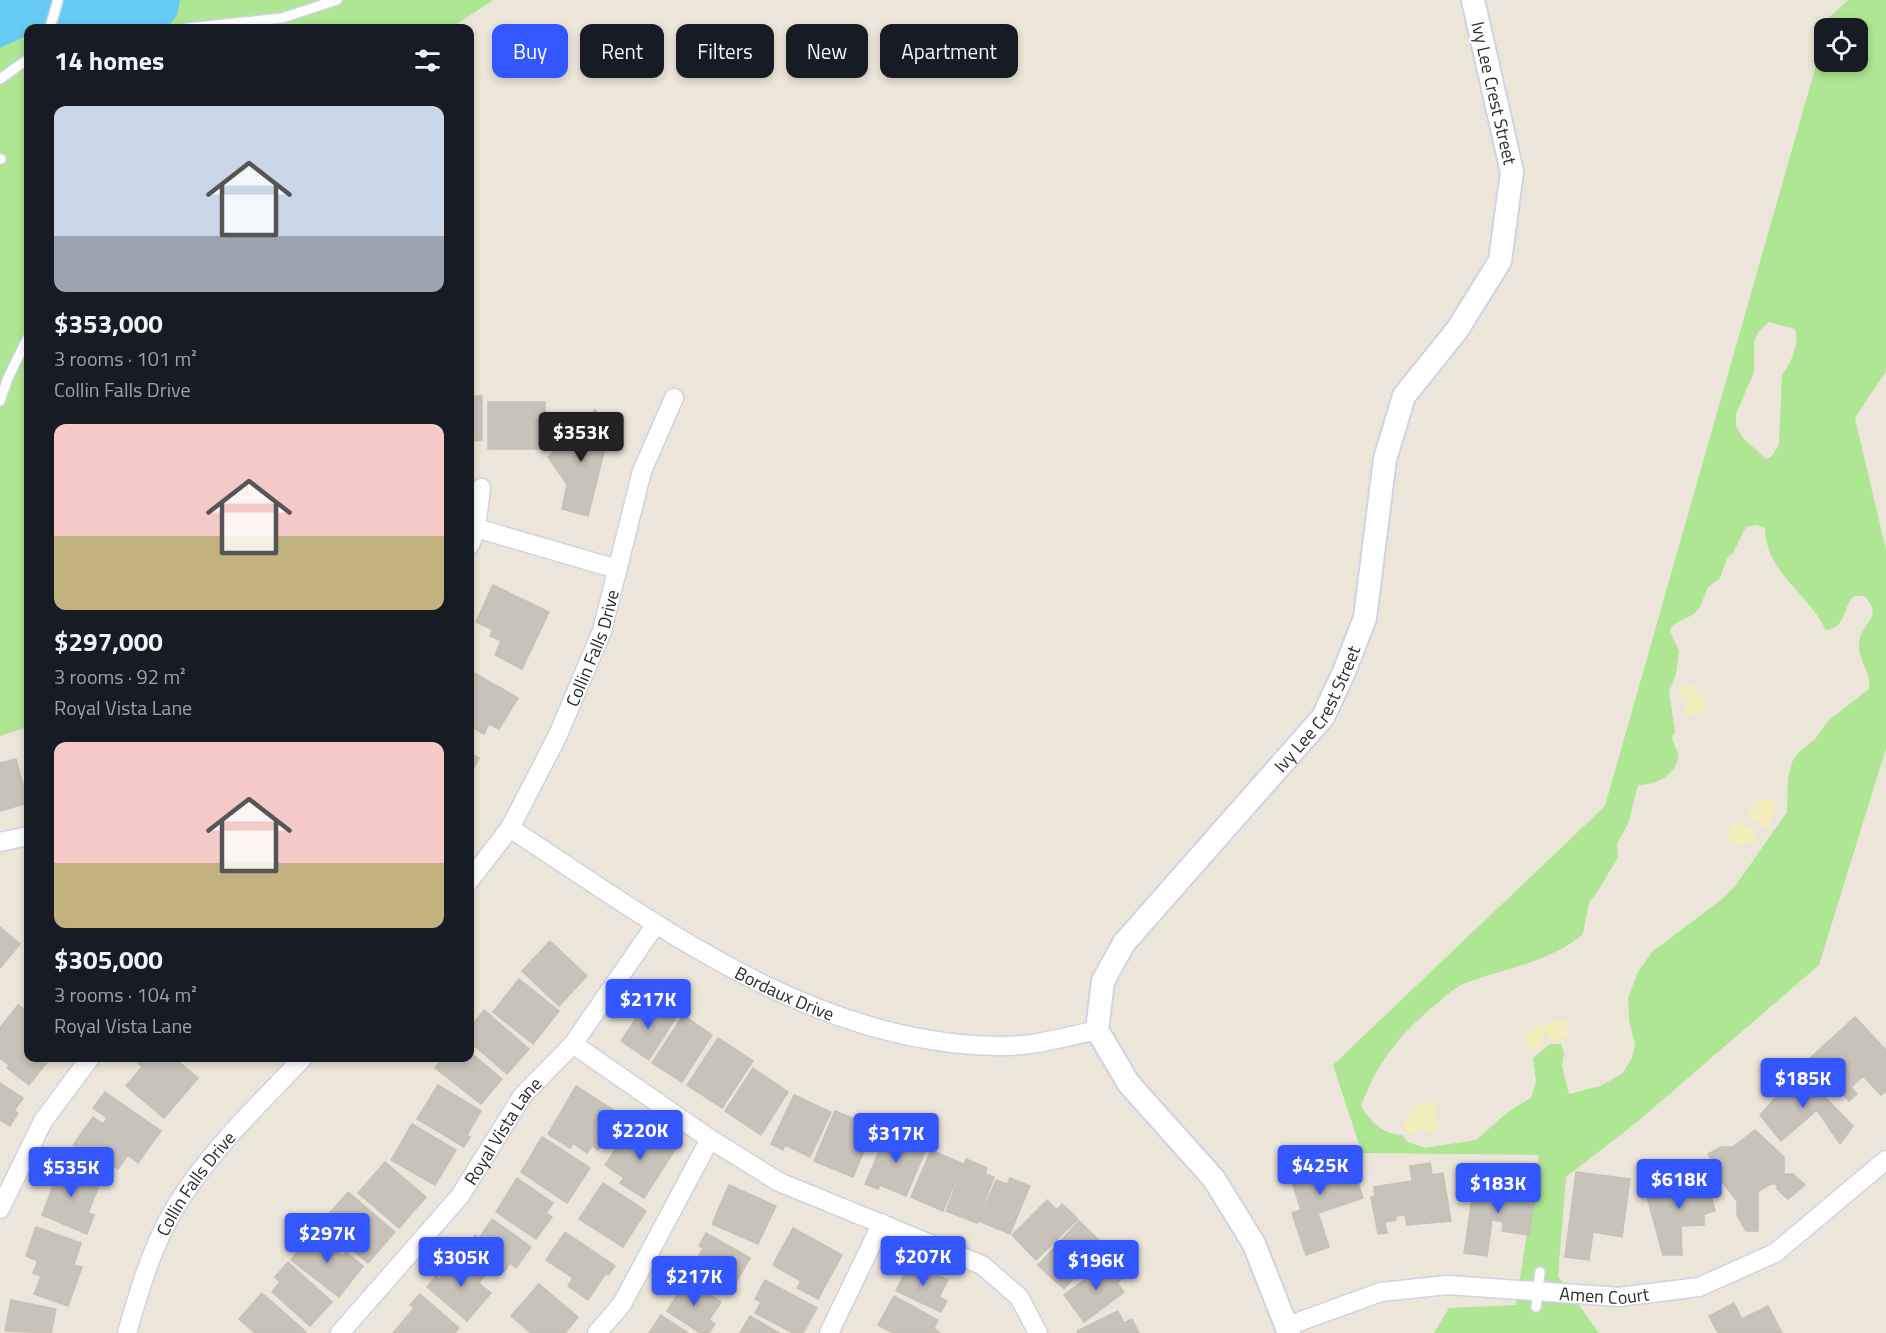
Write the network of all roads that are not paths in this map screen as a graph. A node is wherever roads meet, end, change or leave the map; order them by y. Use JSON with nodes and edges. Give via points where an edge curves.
{"nodes":[{"id":1,"x":58,"y":0,"type":"edge"},
{"id":2,"x":337,"y":0,"type":"edge"},
{"id":3,"x":1473,"y":0,"type":"edge"},
{"id":4,"x":51,"y":24,"type":"edge"},
{"id":5,"x":225,"y":24,"type":"edge"},
{"id":6,"x":24,"y":62,"type":"edge"},
{"id":7,"x":0,"y":79,"type":"edge"},
{"id":8,"x":24,"y":345,"type":"edge"},
{"id":9,"x":674,"y":398,"type":"dead end"},
{"id":10,"x":0,"y":401,"type":"edge"},
{"id":11,"x":481,"y":488,"type":"dead end"},
{"id":12,"x":474,"y":530,"type":"edge"},
{"id":13,"x":474,"y":536,"type":"edge"},
{"id":14,"x":617,"y":569,"type":"junction"},
{"id":15,"x":510,"y":828,"type":"junction"},
{"id":16,"x":24,"y":837,"type":"edge"},
{"id":17,"x":0,"y":842,"type":"edge"},
{"id":18,"x":474,"y":875,"type":"edge"},
{"id":19,"x":656,"y":924,"type":"junction"},
{"id":20,"x":1097,"y":1030,"type":"junction"},
{"id":21,"x":573,"y":1044,"type":"junction"},
{"id":22,"x":87,"y":1062,"type":"edge"},
{"id":23,"x":299,"y":1062,"type":"edge"},
{"id":24,"x":710,"y":1139,"type":"junction"},
{"id":25,"x":1886,"y":1160,"type":"edge"},
{"id":26,"x":0,"y":1209,"type":"edge"},
{"id":27,"x":882,"y":1223,"type":"junction"},
{"id":28,"x":1288,"y":1330,"type":"edge"},
{"id":29,"x":127,"y":1333,"type":"edge"},
{"id":30,"x":340,"y":1333,"type":"edge"},
{"id":31,"x":597,"y":1333,"type":"edge"},
{"id":32,"x":829,"y":1333,"type":"edge"},
{"id":33,"x":1038,"y":1333,"type":"edge"}],
"edges":[{"from":1,"to":4,"type":"lane"},
{"from":2,"to":5,"type":"lane","via":[[282,18]]},
{"from":3,"to":20,"type":"street","name":"Ivy Lee Crest Street","via":[[1512,172],[1500,261],[1457,330],[1404,396],[1385,459],[1365,618],[1323,717],[1124,943],[1103,981]]},
{"from":6,"to":7,"type":"lane"},
{"from":8,"to":10,"type":"lane"},
{"from":9,"to":14,"type":"street","name":"Collin Falls Drive","via":[[642,471]]},
{"from":11,"to":12,"type":"street"},
{"from":13,"to":14,"type":"street"},
{"from":14,"to":15,"type":"street","name":"Collin Falls Drive","via":[[602,631],[557,737]]},
{"from":15,"to":18,"type":"street","name":"Collin Falls Drive"},
{"from":15,"to":19,"type":"street","name":"Bordaux Drive"},
{"from":16,"to":17,"type":"street"},
{"from":19,"to":20,"type":"street","name":"Bordaux Drive","via":[[711,959],[822,1011],[911,1038],[999,1047]]},
{"from":19,"to":21,"type":"street","name":"Royal Vista Lane"},
{"from":20,"to":28,"type":"street","via":[[1129,1084],[1214,1179],[1254,1244]]},
{"from":21,"to":24,"type":"street"},
{"from":21,"to":30,"type":"street","name":"Royal Vista Lane","via":[[523,1095],[460,1196]]},
{"from":22,"to":26,"type":"street","via":[[43,1121]]},
{"from":23,"to":29,"type":"street","name":"Collin Falls Drive","via":[[228,1137],[173,1212],[145,1271]]},
{"from":24,"to":27,"type":"street","via":[[779,1182]]},
{"from":24,"to":31,"type":"street","via":[[622,1304]]},
{"from":25,"to":28,"type":"street","name":"Amen Court","via":[[1775,1253],[1699,1287],[1619,1297],[1448,1285],[1381,1292]]},
{"from":27,"to":32,"type":"street"},
{"from":27,"to":33,"type":"street","via":[[982,1265],[1019,1297]]}]}
